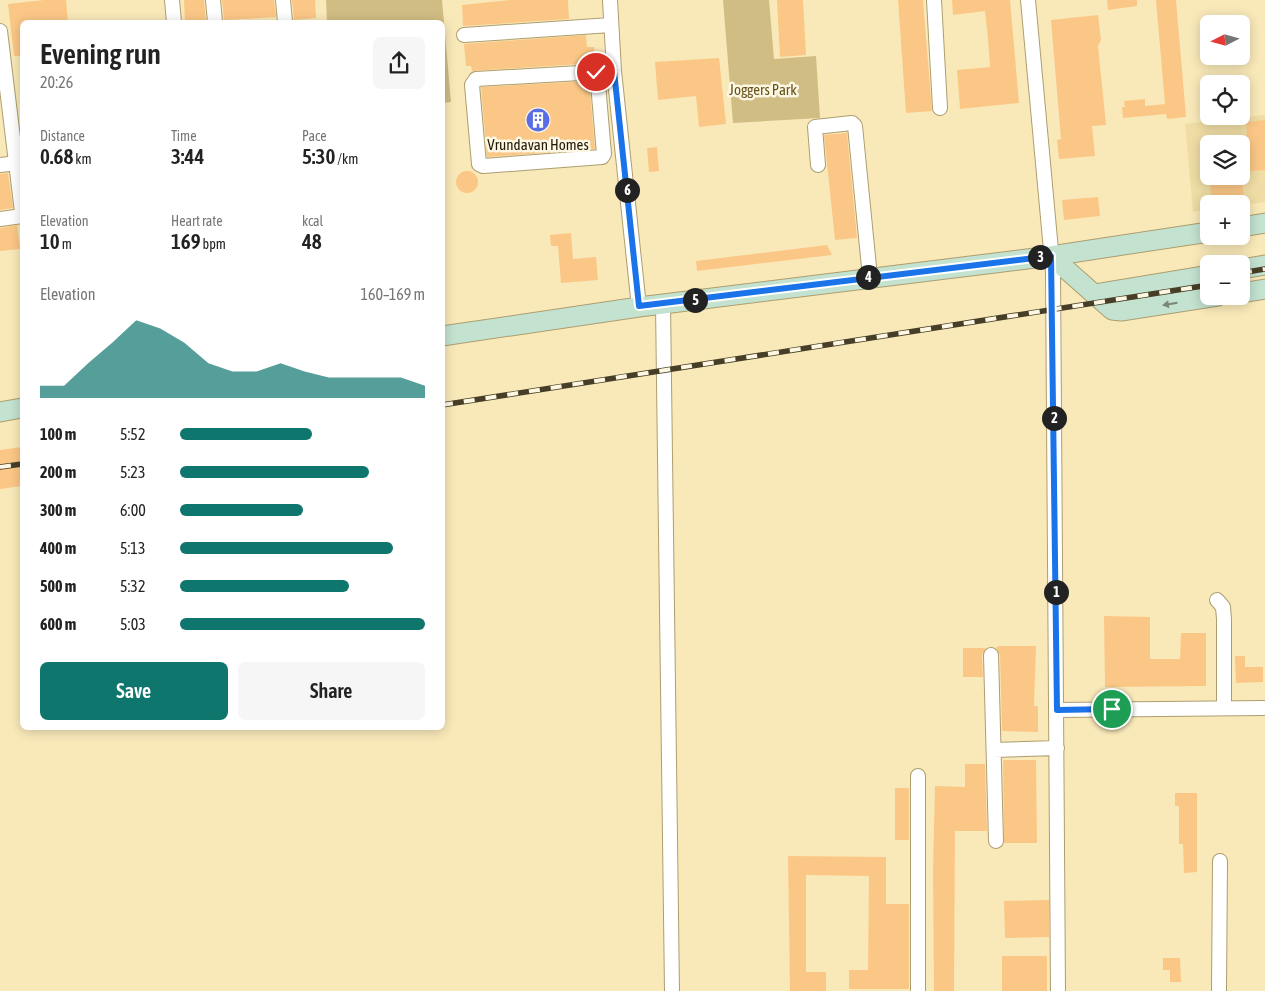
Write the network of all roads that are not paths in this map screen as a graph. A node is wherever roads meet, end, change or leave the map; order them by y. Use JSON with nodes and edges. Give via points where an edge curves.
{"nodes":[{"id":1,"x":172,"y":0,"type":"edge"},
{"id":2,"x":213,"y":0,"type":"edge"},
{"id":3,"x":283,"y":0,"type":"edge"},
{"id":4,"x":610,"y":0,"type":"edge"},
{"id":5,"x":934,"y":0,"type":"edge"},
{"id":6,"x":1028,"y":0,"type":"edge"},
{"id":7,"x":174,"y":20,"type":"edge"},
{"id":8,"x":215,"y":20,"type":"edge"},
{"id":9,"x":285,"y":20,"type":"edge"},
{"id":10,"x":611,"y":25,"type":"junction"},
{"id":11,"x":0,"y":31,"type":"edge"},
{"id":12,"x":464,"y":35,"type":"dead end"},
{"id":13,"x":614,"y":71,"type":"junction"},
{"id":14,"x":596,"y":72,"type":"junction"},
{"id":15,"x":3,"y":74,"type":"edge"},
{"id":16,"x":940,"y":108,"type":"dead end"},
{"id":17,"x":621,"y":138,"type":"junction"},
{"id":18,"x":603,"y":140,"type":"junction"},
{"id":19,"x":16,"y":163,"type":"junction"},
{"id":20,"x":0,"y":165,"type":"edge"},
{"id":21,"x":818,"y":165,"type":"dead end"},
{"id":22,"x":20,"y":196,"type":"edge"},
{"id":23,"x":20,"y":216,"type":"edge"},
{"id":24,"x":0,"y":219,"type":"edge"},
{"id":25,"x":1265,"y":223,"type":"edge"},
{"id":26,"x":1250,"y":226,"type":"edge"},
{"id":27,"x":1200,"y":233,"type":"edge"},
{"id":28,"x":1051,"y":256,"type":"junction"},
{"id":29,"x":1265,"y":265,"type":"edge"},
{"id":30,"x":1250,"y":268,"type":"edge"},
{"id":31,"x":1200,"y":276,"type":"edge"},
{"id":32,"x":870,"y":277,"type":"junction"},
{"id":33,"x":1265,"y":289,"type":"edge"},
{"id":34,"x":1250,"y":292,"type":"edge"},
{"id":35,"x":1094,"y":294,"type":"junction"},
{"id":36,"x":1200,"y":299,"type":"edge"},
{"id":37,"x":663,"y":304,"type":"junction"},
{"id":38,"x":639,"y":306,"type":"junction"},
{"id":39,"x":445,"y":336,"type":"edge"},
{"id":40,"x":20,"y":408,"type":"edge"},
{"id":41,"x":0,"y":412,"type":"edge"},
{"id":42,"x":1217,"y":600,"type":"dead end"},
{"id":43,"x":992,"y":655,"type":"dead end"},
{"id":44,"x":1224,"y":708,"type":"junction"},
{"id":45,"x":1265,"y":708,"type":"edge"},
{"id":46,"x":1057,"y":710,"type":"junction"},
{"id":47,"x":1056,"y":748,"type":"junction"},
{"id":48,"x":994,"y":750,"type":"junction"},
{"id":49,"x":918,"y":776,"type":"dead end"},
{"id":50,"x":996,"y":841,"type":"dead end"},
{"id":51,"x":1220,"y":861,"type":"dead end"},
{"id":52,"x":672,"y":991,"type":"edge"},
{"id":53,"x":918,"y":991,"type":"edge"},
{"id":54,"x":1058,"y":991,"type":"edge"},
{"id":55,"x":1218,"y":991,"type":"edge"}],
"edges":[{"from":1,"to":7,"type":"street"},
{"from":2,"to":8,"type":"street"},
{"from":3,"to":9,"type":"street"},
{"from":4,"to":10,"type":"street"},
{"from":5,"to":16,"type":"street"},
{"from":6,"to":28,"type":"street"},
{"from":10,"to":12,"type":"street"},
{"from":10,"to":13,"type":"street"},
{"from":11,"to":15,"type":"street"},
{"from":13,"to":14,"type":"street"},
{"from":13,"to":17,"type":"street"},
{"from":14,"to":18,"type":"street"},
{"from":14,"to":18,"type":"street","via":[[473,80],[478,160],[484,166],[599,158],[604,154]]},
{"from":15,"to":19,"type":"street"},
{"from":17,"to":18,"type":"street"},
{"from":17,"to":38,"type":"street"},
{"from":19,"to":20,"type":"street"},
{"from":19,"to":22,"type":"street"},
{"from":21,"to":32,"type":"street","via":[[815,128],[852,123],[855,126]]},
{"from":23,"to":24,"type":"street"},
{"from":25,"to":26,"type":"street"},
{"from":27,"to":28,"type":"street"},
{"from":28,"to":32,"type":"street"},
{"from":28,"to":35,"type":"street"},
{"from":28,"to":46,"type":"street"},
{"from":29,"to":30,"type":"street"},
{"from":31,"to":35,"type":"street"},
{"from":32,"to":37,"type":"street"},
{"from":33,"to":34,"type":"street"},
{"from":36,"to":35,"type":"street","one_way":true,"via":[[1121,311],[1112,310]]},
{"from":37,"to":38,"type":"street"},
{"from":37,"to":52,"type":"street"},
{"from":38,"to":39,"type":"street"},
{"from":40,"to":41,"type":"street"},
{"from":42,"to":44,"type":"street","via":[[1223,607],[1224,619]]},
{"from":43,"to":48,"type":"street"},
{"from":44,"to":45,"type":"street"},
{"from":44,"to":46,"type":"street"},
{"from":46,"to":47,"type":"street"},
{"from":47,"to":48,"type":"street"},
{"from":47,"to":54,"type":"street"},
{"from":48,"to":50,"type":"street"},
{"from":49,"to":53,"type":"street"},
{"from":51,"to":55,"type":"street"}]}
